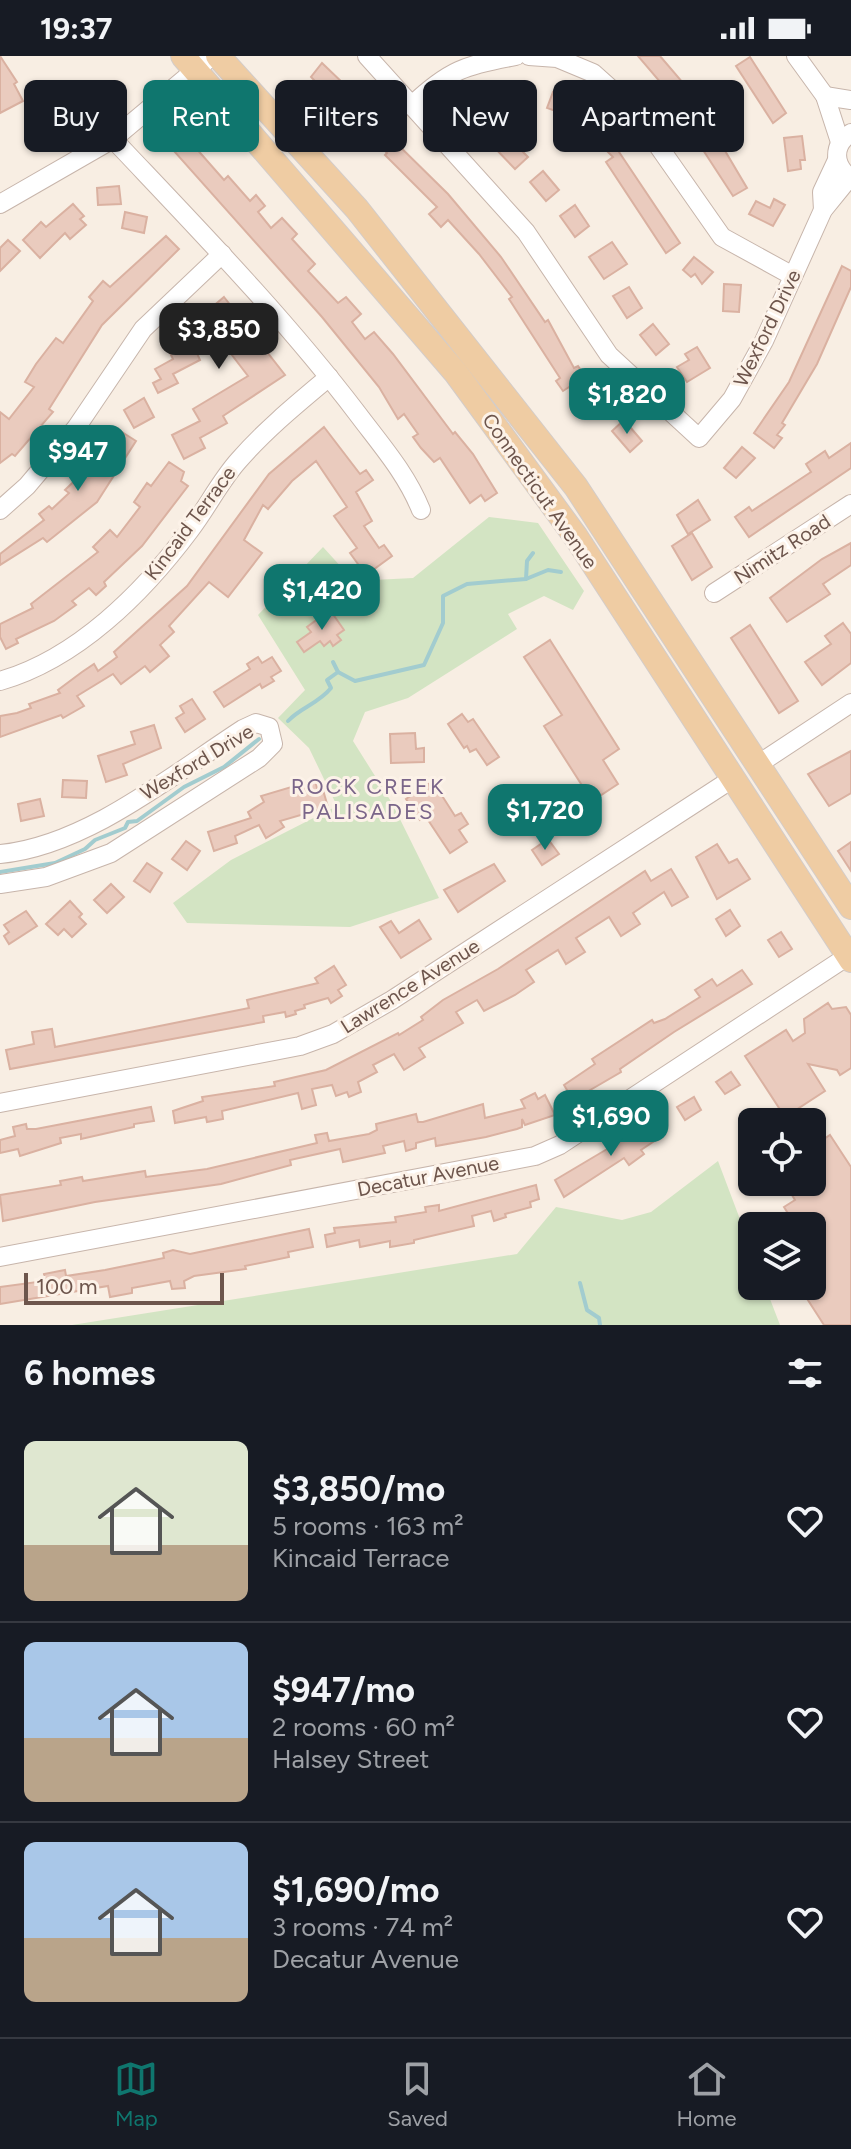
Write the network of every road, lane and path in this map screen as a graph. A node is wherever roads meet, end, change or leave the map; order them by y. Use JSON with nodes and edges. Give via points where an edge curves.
{"nodes":[{"id":1,"x":367,"y":56,"type":"edge"},
{"id":2,"x":516,"y":56,"type":"edge"},
{"id":3,"x":529,"y":56,"type":"edge"},
{"id":4,"x":796,"y":56,"type":"edge"},
{"id":5,"x":202,"y":60,"type":"edge"},
{"id":6,"x":826,"y":100,"type":"junction"},
{"id":7,"x":851,"y":100,"type":"edge"},
{"id":8,"x":411,"y":106,"type":"junction"},
{"id":9,"x":851,"y":125,"type":"edge"},
{"id":10,"x":127,"y":127,"type":"edge"},
{"id":11,"x":843,"y":145,"type":"edge"},
{"id":12,"x":90,"y":152,"type":"edge"},
{"id":13,"x":125,"y":152,"type":"edge"},
{"id":14,"x":850,"y":178,"type":"edge"},
{"id":15,"x":0,"y":204,"type":"edge"},
{"id":16,"x":823,"y":210,"type":"junction"},
{"id":17,"x":222,"y":254,"type":"junction"},
{"id":18,"x":793,"y":276,"type":"junction"},
{"id":19,"x":329,"y":377,"type":"junction"},
{"id":20,"x":851,"y":504,"type":"edge"},
{"id":21,"x":0,"y":510,"type":"edge"},
{"id":22,"x":421,"y":510,"type":"dead end"},
{"id":23,"x":600,"y":521,"type":"junction"},
{"id":24,"x":576,"y":537,"type":"junction"},
{"id":25,"x":714,"y":593,"type":"dead end"},
{"id":26,"x":0,"y":681,"type":"edge"},
{"id":27,"x":851,"y":703,"type":"edge"},
{"id":28,"x":757,"y":765,"type":"junction"},
{"id":29,"x":732,"y":779,"type":"junction"},
{"id":30,"x":0,"y":854,"type":"edge"},
{"id":31,"x":0,"y":884,"type":"edge"},
{"id":32,"x":851,"y":907,"type":"edge"},
{"id":33,"x":850,"y":957,"type":"edge"},
{"id":34,"x":0,"y":1103,"type":"edge"},
{"id":35,"x":0,"y":1257,"type":"edge"}],
"edges":[{"from":1,"to":8,"type":"street"},
{"from":2,"to":8,"type":"street","via":[[474,63],[442,77]]},
{"from":3,"to":18,"type":"street","via":[[557,58],[593,73],[631,107],[722,237]]},
{"from":4,"to":6,"type":"street"},
{"from":5,"to":10,"type":"street"},
{"from":5,"to":23,"type":"main road","name":"Connecticut Avenue","via":[[357,209]]},
{"from":5,"to":24,"type":"main road","name":"Connecticut Avenue","via":[[456,373]]},
{"from":6,"to":7,"type":"street"},
{"from":6,"to":9,"type":"street"},
{"from":6,"to":11,"type":"street"},
{"from":8,"to":18,"type":"street","name":"Wexford Drive","via":[[526,232],[609,355],[699,438],[732,399]]},
{"from":11,"to":14,"type":"street"},
{"from":11,"to":16,"type":"street","name":"Wexford Drive","via":[[822,192]]},
{"from":12,"to":15,"type":"street"},
{"from":13,"to":17,"type":"street"},
{"from":14,"to":16,"type":"street","name":"Wexford Drive"},
{"from":16,"to":18,"type":"street","name":"Wexford Drive"},
{"from":17,"to":19,"type":"street"},
{"from":17,"to":21,"type":"street","via":[[143,329],[68,439]]},
{"from":19,"to":22,"type":"street","via":[[410,482]]},
{"from":19,"to":26,"type":"street","name":"Kincaid Terrace","via":[[236,462],[190,531],[101,625],[33,668]]},
{"from":20,"to":25,"type":"street","name":"Nimitz Road"},
{"from":23,"to":24,"type":"main road"},
{"from":23,"to":28,"type":"main road","name":"Connecticut Avenue"},
{"from":24,"to":29,"type":"main road","name":"Connecticut Avenue"},
{"from":27,"to":28,"type":"street"},
{"from":28,"to":32,"type":"main road","name":"Connecticut Avenue"},
{"from":29,"to":33,"type":"main road","name":"Connecticut Avenue"},
{"from":29,"to":34,"type":"street","name":"Lawrence Avenue","via":[[333,1034],[300,1046]]},
{"from":30,"to":31,"type":"street","name":"Wexford Drive","via":[[63,839],[243,729],[256,723],[269,727],[273,744],[259,758],[111,853],[46,877]]},
{"from":33,"to":35,"type":"street","name":"Decatur Avenue","via":[[560,1145],[535,1156]]}]}
